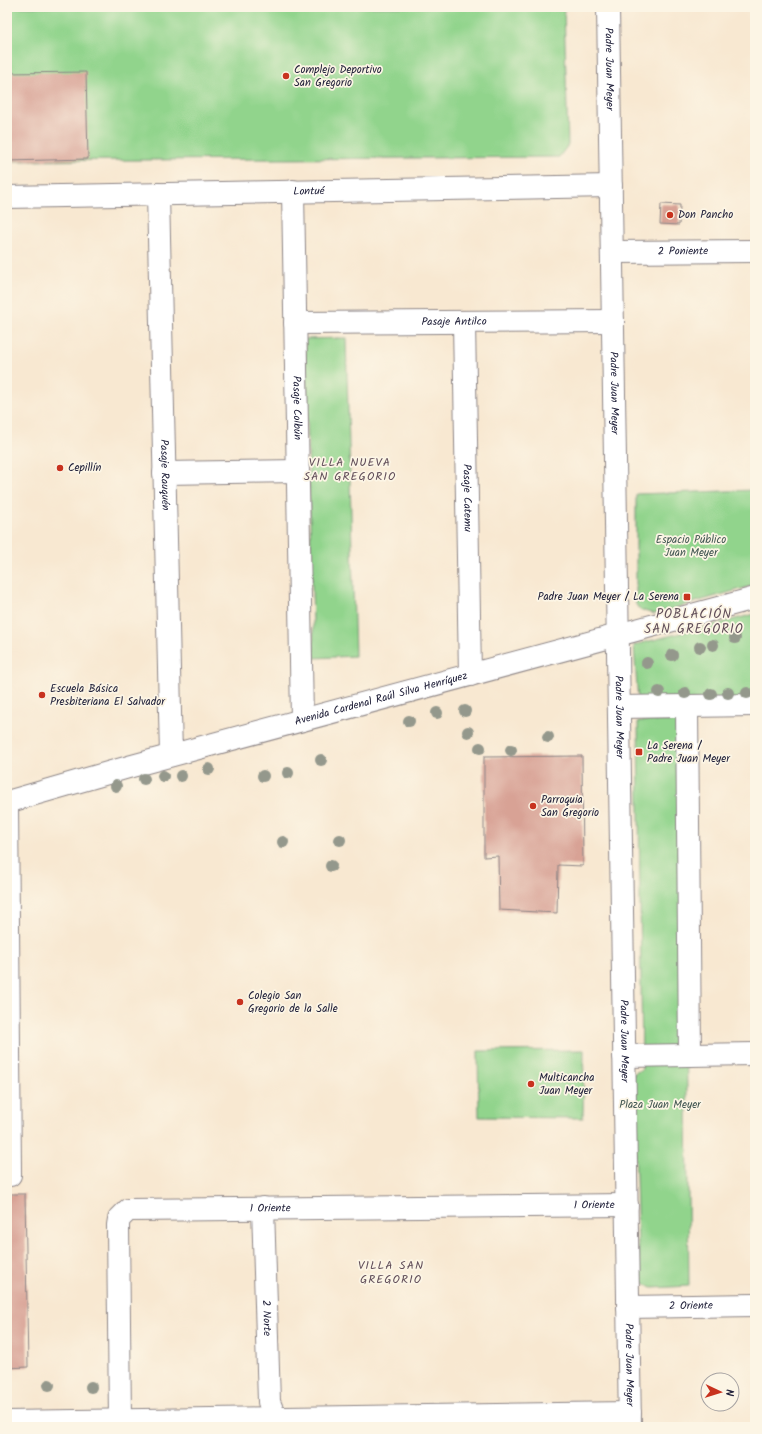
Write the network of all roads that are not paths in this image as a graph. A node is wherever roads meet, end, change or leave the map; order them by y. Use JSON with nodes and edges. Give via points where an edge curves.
{"nodes":[{"id":1,"x":608,"y":7,"type":"edge"},
{"id":2,"x":611,"y":186,"type":"junction"},
{"id":3,"x":293,"y":191,"type":"junction"},
{"id":4,"x":158,"y":194,"type":"junction"},
{"id":5,"x":7,"y":197,"type":"edge"},
{"id":6,"x":755,"y":251,"type":"edge"},
{"id":7,"x":612,"y":252,"type":"junction"},
{"id":8,"x":613,"y":321,"type":"junction"},
{"id":9,"x":464,"y":322,"type":"junction"},
{"id":10,"x":295,"y":323,"type":"junction"},
{"id":11,"x":298,"y":471,"type":"junction"},
{"id":12,"x":164,"y":473,"type":"junction"},
{"id":13,"x":755,"y":598,"type":"edge"},
{"id":14,"x":618,"y":635,"type":"junction"},
{"id":15,"x":470,"y":675,"type":"junction"},
{"id":16,"x":755,"y":705,"type":"edge"},
{"id":17,"x":687,"y":706,"type":"junction"},
{"id":18,"x":619,"y":707,"type":"junction"},
{"id":19,"x":302,"y":720,"type":"junction"},
{"id":20,"x":171,"y":755,"type":"junction"},
{"id":21,"x":7,"y":802,"type":"edge"},
{"id":22,"x":755,"y":1054,"type":"edge"},
{"id":23,"x":690,"y":1055,"type":"junction"},
{"id":24,"x":624,"y":1056,"type":"junction"},
{"id":25,"x":7,"y":1175,"type":"edge"},
{"id":26,"x":626,"y":1205,"type":"junction"},
{"id":27,"x":263,"y":1208,"type":"junction"},
{"id":28,"x":755,"y":1305,"type":"edge"},
{"id":29,"x":628,"y":1307,"type":"junction"},
{"id":30,"x":120,"y":1420,"type":"junction"},
{"id":31,"x":630,"y":1420,"type":"edge"},
{"id":32,"x":277,"y":1423,"type":"edge"},
{"id":33,"x":18,"y":1424,"type":"edge"}],
"edges":[{"from":1,"to":2,"type":"street","name":"Padre Juan Meyer"},
{"from":2,"to":3,"type":"street","name":"Lontué"},
{"from":2,"to":7,"type":"street","name":"Padre Juan Meyer"},
{"from":3,"to":4,"type":"street","name":"Lontué"},
{"from":3,"to":10,"type":"street","name":"Pasaje Colbún"},
{"from":4,"to":5,"type":"street","name":"Lontué"},
{"from":4,"to":12,"type":"street","name":"Pasaje Rauquén"},
{"from":6,"to":7,"type":"street","name":"2 Poniente"},
{"from":7,"to":8,"type":"street","name":"Padre Juan Meyer"},
{"from":8,"to":9,"type":"street","name":"Pasaje Antilco"},
{"from":8,"to":14,"type":"street","name":"Padre Juan Meyer"},
{"from":9,"to":10,"type":"street","name":"Pasaje Antilco"},
{"from":9,"to":15,"type":"street","name":"Pasaje Catemu"},
{"from":10,"to":11,"type":"street","name":"Pasaje Colbún"},
{"from":11,"to":12,"type":"street"},
{"from":11,"to":19,"type":"street","name":"Pasaje Colbún"},
{"from":12,"to":20,"type":"street","name":"Pasaje Rauquén"},
{"from":13,"to":14,"type":"street","name":"Avenida Cardenal Raúl Silva Henríquez"},
{"from":14,"to":15,"type":"street","name":"Avenida Cardenal Raúl Silva Henríquez"},
{"from":14,"to":18,"type":"street","name":"Padre Juan Meyer"},
{"from":15,"to":19,"type":"street","name":"Avenida Cardenal Raúl Silva Henríquez"},
{"from":16,"to":17,"type":"street"},
{"from":17,"to":18,"type":"street"},
{"from":17,"to":23,"type":"street"},
{"from":18,"to":24,"type":"street","name":"Padre Juan Meyer"},
{"from":19,"to":20,"type":"street","name":"Avenida Cardenal Raúl Silva Henríquez"},
{"from":20,"to":21,"type":"street","name":"Avenida Cardenal Raúl Silva Henríquez"},
{"from":21,"to":25,"type":"street","via":[[10,1175]]},
{"from":22,"to":23,"type":"street"},
{"from":23,"to":24,"type":"street"},
{"from":24,"to":26,"type":"street","name":"Padre Juan Meyer"},
{"from":26,"to":27,"type":"street","name":"1 Oriente"},
{"from":26,"to":29,"type":"street","name":"Padre Juan Meyer"},
{"from":27,"to":30,"type":"street","name":"1 Oriente","via":[[135,1209],[128,1210],[120,1219]]},
{"from":27,"to":32,"type":"street","name":"2 Norte","via":[[269,1402]]},
{"from":28,"to":29,"type":"street","name":"2 Oriente"},
{"from":29,"to":31,"type":"street","name":"Padre Juan Meyer"},
{"from":30,"to":32,"type":"street"},
{"from":30,"to":33,"type":"street"},
{"from":31,"to":32,"type":"street"}]}
